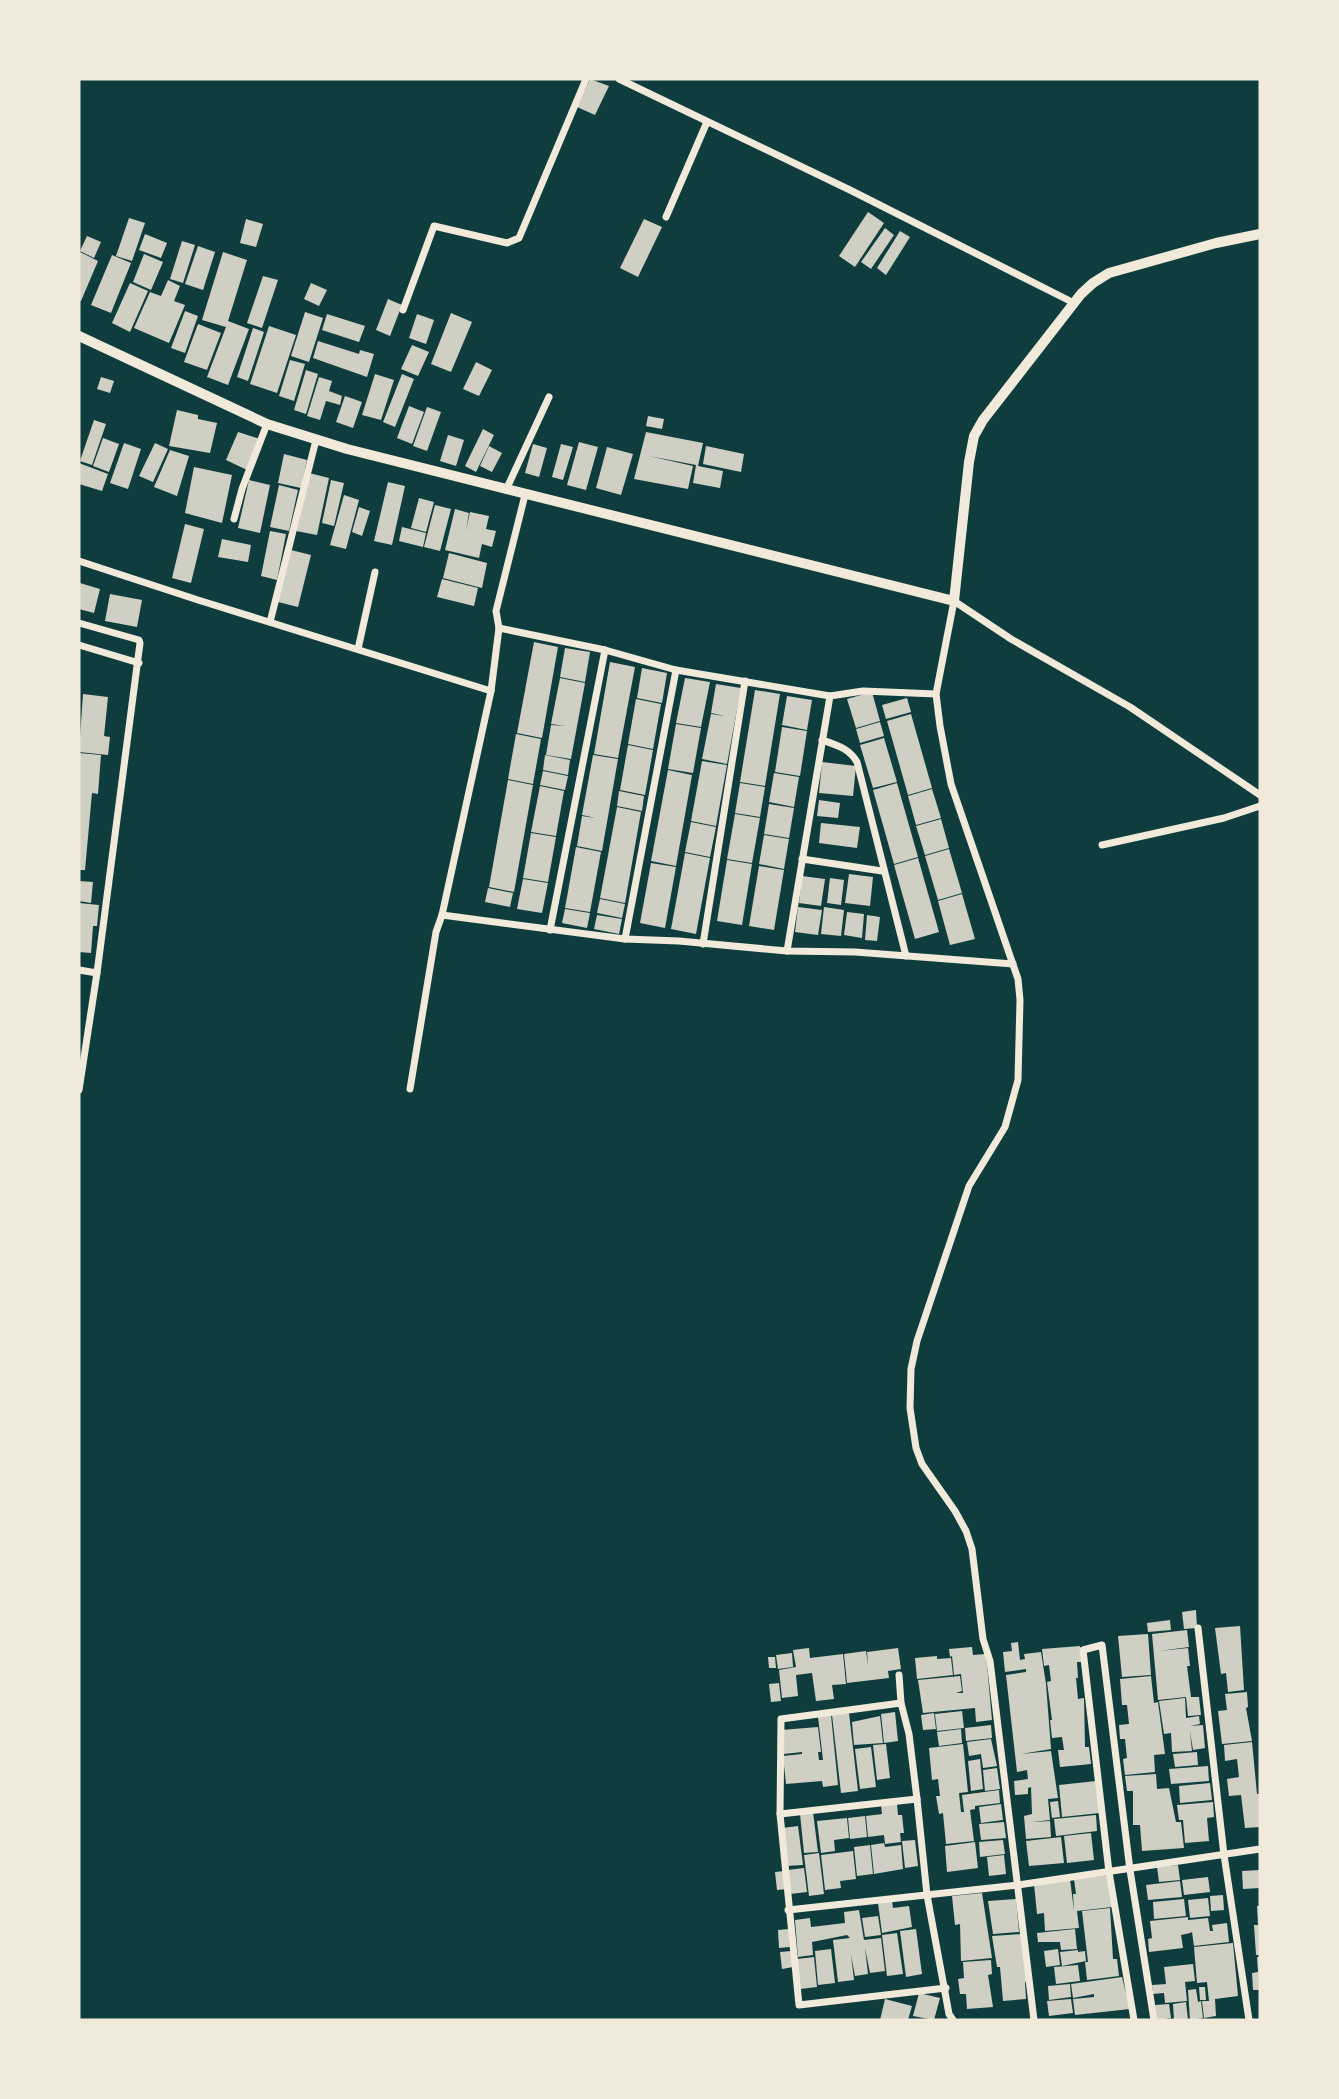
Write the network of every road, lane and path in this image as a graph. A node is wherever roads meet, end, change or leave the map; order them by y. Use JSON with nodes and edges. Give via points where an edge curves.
{"nodes":[{"id":1,"x":586,"y":79,"type":"edge"},
{"id":2,"x":619,"y":79,"type":"edge"},
{"id":3,"x":707,"y":122,"type":"junction"},
{"id":4,"x":666,"y":217,"type":"dead end"},
{"id":5,"x":1260,"y":234,"type":"edge"},
{"id":6,"x":1074,"y":303,"type":"junction"},
{"id":7,"x":402,"y":310,"type":"dead end"},
{"id":8,"x":79,"y":336,"type":"edge"},
{"id":9,"x":550,"y":397,"type":"dead end"},
{"id":10,"x":267,"y":424,"type":"junction"},
{"id":11,"x":316,"y":440,"type":"junction"},
{"id":12,"x":506,"y":490,"type":"junction"},
{"id":13,"x":525,"y":495,"type":"junction"},
{"id":14,"x":234,"y":519,"type":"dead end"},
{"id":15,"x":79,"y":561,"type":"edge"},
{"id":16,"x":375,"y":572,"type":"dead end"},
{"id":17,"x":954,"y":601,"type":"junction"},
{"id":18,"x":270,"y":622,"type":"junction"},
{"id":19,"x":79,"y":623,"type":"edge"},
{"id":20,"x":499,"y":628,"type":"junction"},
{"id":21,"x":79,"y":645,"type":"edge"},
{"id":22,"x":358,"y":649,"type":"junction"},
{"id":23,"x":605,"y":650,"type":"junction"},
{"id":24,"x":139,"y":663,"type":"junction"},
{"id":25,"x":676,"y":670,"type":"junction"},
{"id":26,"x":745,"y":681,"type":"junction"},
{"id":27,"x":491,"y":691,"type":"junction"},
{"id":28,"x":936,"y":694,"type":"junction"},
{"id":29,"x":830,"y":696,"type":"junction"},
{"id":30,"x":822,"y":740,"type":"junction"},
{"id":31,"x":1260,"y":795,"type":"edge"},
{"id":32,"x":1260,"y":806,"type":"edge"},
{"id":33,"x":1102,"y":845,"type":"dead end"},
{"id":34,"x":802,"y":859,"type":"junction"},
{"id":35,"x":882,"y":871,"type":"junction"},
{"id":36,"x":442,"y":915,"type":"junction"},
{"id":37,"x":550,"y":930,"type":"junction"},
{"id":38,"x":625,"y":939,"type":"junction"},
{"id":39,"x":703,"y":944,"type":"junction"},
{"id":40,"x":787,"y":951,"type":"junction"},
{"id":41,"x":906,"y":956,"type":"junction"},
{"id":42,"x":1013,"y":964,"type":"junction"},
{"id":43,"x":79,"y":970,"type":"edge"},
{"id":44,"x":97,"y":973,"type":"junction"},
{"id":45,"x":410,"y":1089,"type":"dead end"},
{"id":46,"x":79,"y":1090,"type":"edge"},
{"id":47,"x":1198,"y":1628,"type":"dead end"},
{"id":48,"x":900,"y":1675,"type":"dead end"},
{"id":49,"x":901,"y":1703,"type":"junction"},
{"id":50,"x":917,"y":1799,"type":"junction"},
{"id":51,"x":780,"y":1814,"type":"junction"},
{"id":52,"x":1260,"y":1849,"type":"edge"},
{"id":53,"x":1224,"y":1856,"type":"junction"},
{"id":54,"x":1130,"y":1870,"type":"junction"},
{"id":55,"x":1109,"y":1872,"type":"junction"},
{"id":56,"x":1018,"y":1885,"type":"junction"},
{"id":57,"x":927,"y":1895,"type":"junction"},
{"id":58,"x":788,"y":1910,"type":"junction"},
{"id":59,"x":946,"y":1988,"type":"junction"},
{"id":60,"x":953,"y":2020,"type":"edge"},
{"id":61,"x":1034,"y":2020,"type":"edge"},
{"id":62,"x":1133,"y":2020,"type":"edge"},
{"id":63,"x":1154,"y":2020,"type":"edge"},
{"id":64,"x":1250,"y":2020,"type":"edge"}],
"edges":[{"from":1,"to":7,"type":"street","via":[[519,238],[507,243],[433,227]]},
{"from":2,"to":3,"type":"street"},
{"from":3,"to":4,"type":"street"},
{"from":3,"to":6,"type":"street"},
{"from":5,"to":6,"type":"street","via":[[1109,274]]},
{"from":6,"to":17,"type":"street","via":[[974,436]]},
{"from":8,"to":10,"type":"street"},
{"from":9,"to":12,"type":"street"},
{"from":10,"to":11,"type":"street"},
{"from":10,"to":14,"type":"street"},
{"from":11,"to":12,"type":"street"},
{"from":11,"to":18,"type":"street"},
{"from":12,"to":13,"type":"street"},
{"from":13,"to":17,"type":"street"},
{"from":13,"to":20,"type":"street","via":[[496,611]]},
{"from":15,"to":18,"type":"street"},
{"from":16,"to":22,"type":"street"},
{"from":17,"to":28,"type":"street"},
{"from":17,"to":31,"type":"street","via":[[1130,707]]},
{"from":18,"to":22,"type":"street"},
{"from":19,"to":24,"type":"street","via":[[139,640]]},
{"from":20,"to":23,"type":"street"},
{"from":20,"to":27,"type":"street"},
{"from":21,"to":24,"type":"street"},
{"from":22,"to":27,"type":"street"},
{"from":23,"to":25,"type":"street"},
{"from":23,"to":37,"type":"street"},
{"from":24,"to":44,"type":"street"},
{"from":25,"to":26,"type":"street"},
{"from":25,"to":38,"type":"street"},
{"from":26,"to":29,"type":"street"},
{"from":26,"to":39,"type":"street"},
{"from":27,"to":36,"type":"street"},
{"from":28,"to":29,"type":"street","via":[[863,691]]},
{"from":28,"to":42,"type":"street","via":[[951,784]]},
{"from":29,"to":30,"type":"street"},
{"from":30,"to":34,"type":"street"},
{"from":30,"to":35,"type":"street","via":[[844,748],[857,762]]},
{"from":32,"to":33,"type":"street"},
{"from":34,"to":35,"type":"street"},
{"from":34,"to":40,"type":"street"},
{"from":35,"to":41,"type":"street"},
{"from":36,"to":37,"type":"street"},
{"from":36,"to":45,"type":"street"},
{"from":37,"to":38,"type":"street"},
{"from":38,"to":39,"type":"street"},
{"from":39,"to":40,"type":"street"},
{"from":40,"to":41,"type":"street"},
{"from":41,"to":42,"type":"street"},
{"from":42,"to":56,"type":"street","via":[[1020,1000],[1018,1080],[1005,1127],[969,1186],[917,1341],[910,1408],[922,1464],[955,1511],[972,1549]]},
{"from":43,"to":44,"type":"street"},
{"from":44,"to":46,"type":"street"},
{"from":47,"to":53,"type":"street"},
{"from":48,"to":49,"type":"street"},
{"from":49,"to":50,"type":"street"},
{"from":49,"to":51,"type":"street","via":[[781,1719]]},
{"from":50,"to":51,"type":"street"},
{"from":50,"to":57,"type":"street"},
{"from":51,"to":58,"type":"street"},
{"from":52,"to":53,"type":"street"},
{"from":53,"to":54,"type":"street"},
{"from":53,"to":64,"type":"street"},
{"from":54,"to":55,"type":"street"},
{"from":54,"to":55,"type":"street","via":[[1102,1645],[1083,1650]]},
{"from":54,"to":63,"type":"street"},
{"from":55,"to":56,"type":"street"},
{"from":55,"to":62,"type":"street"},
{"from":56,"to":57,"type":"street"},
{"from":56,"to":61,"type":"street"},
{"from":57,"to":58,"type":"street"},
{"from":57,"to":59,"type":"street"},
{"from":58,"to":59,"type":"street","via":[[801,2006]]},
{"from":59,"to":60,"type":"street"}]}
